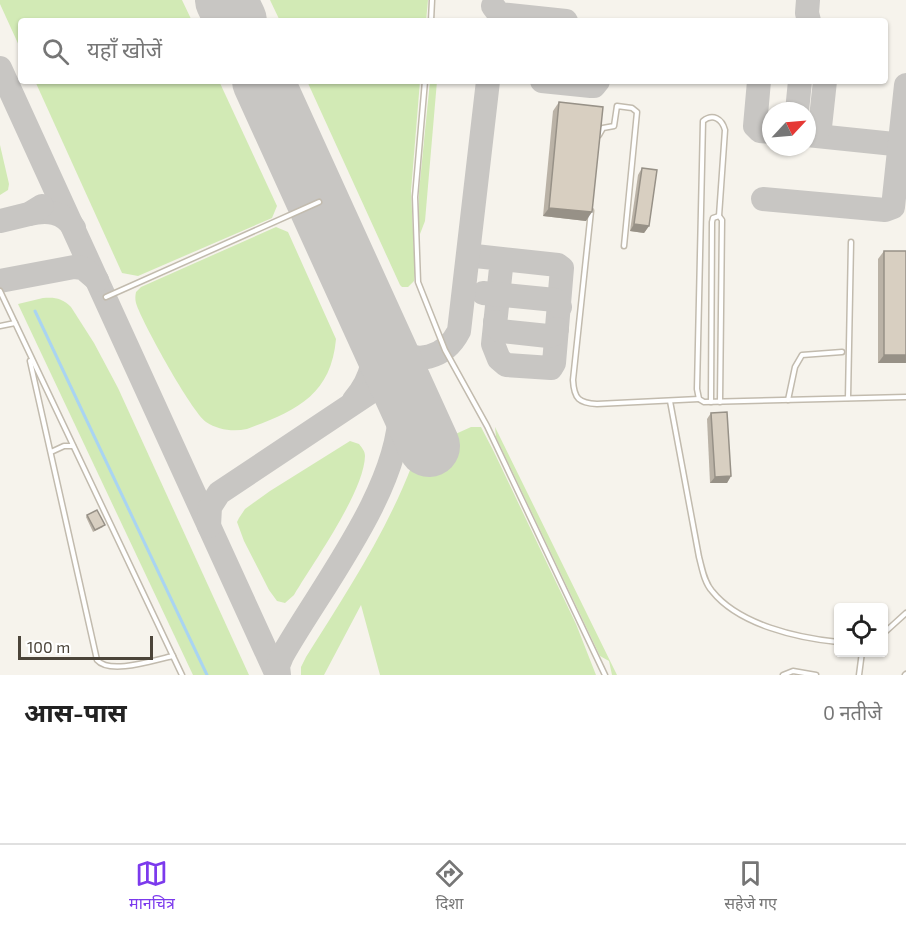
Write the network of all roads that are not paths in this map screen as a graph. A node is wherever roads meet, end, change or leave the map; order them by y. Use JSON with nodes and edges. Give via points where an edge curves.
{"nodes":[{"id":1,"x":432,"y":0,"type":"edge"},
{"id":2,"x":430,"y":18,"type":"edge"},
{"id":3,"x":425,"y":84,"type":"edge"},
{"id":4,"x":598,"y":145,"type":"edge"},
{"id":5,"x":319,"y":202,"type":"dead end"},
{"id":6,"x":592,"y":204,"type":"edge"},
{"id":7,"x":719,"y":216,"type":"junction"},
{"id":8,"x":851,"y":242,"type":"dead end"},
{"id":9,"x":624,"y":246,"type":"dead end"},
{"id":10,"x":0,"y":291,"type":"edge"},
{"id":11,"x":106,"y":297,"type":"dead end"},
{"id":12,"x":15,"y":323,"type":"junction"},
{"id":13,"x":0,"y":326,"type":"edge"},
{"id":14,"x":28,"y":352,"type":"junction"},
{"id":15,"x":842,"y":352,"type":"dead end"},
{"id":16,"x":906,"y":397,"type":"edge"},
{"id":17,"x":848,"y":398,"type":"junction"},
{"id":18,"x":699,"y":399,"type":"junction"},
{"id":19,"x":669,"y":400,"type":"junction"},
{"id":20,"x":788,"y":400,"type":"junction"},
{"id":21,"x":711,"y":402,"type":"junction"},
{"id":22,"x":720,"y":402,"type":"junction"},
{"id":23,"x":73,"y":446,"type":"junction"},
{"id":24,"x":51,"y":453,"type":"junction"},
{"id":25,"x":906,"y":613,"type":"edge"},
{"id":26,"x":888,"y":629,"type":"edge"},
{"id":27,"x":834,"y":642,"type":"edge"},
{"id":28,"x":173,"y":656,"type":"junction"},
{"id":29,"x":862,"y":657,"type":"edge"},
{"id":30,"x":182,"y":675,"type":"edge"},
{"id":31,"x":604,"y":675,"type":"edge"},
{"id":32,"x":783,"y":675,"type":"edge"},
{"id":33,"x":816,"y":675,"type":"edge"},
{"id":34,"x":860,"y":675,"type":"edge"}],
"edges":[{"from":1,"to":2,"type":"lane"},
{"from":3,"to":31,"type":"lane","via":[[415,197],[418,282],[445,350],[487,426]]},
{"from":4,"to":9,"type":"lane","via":[[601,129],[614,126],[617,106],[637,112]]},
{"from":5,"to":11,"type":"lane"},
{"from":6,"to":19,"type":"lane","via":[[574,389],[578,399],[585,403]]},
{"from":7,"to":18,"type":"lane","via":[[725,130],[719,118],[711,117],[703,121]]},
{"from":7,"to":21,"type":"lane","via":[[712,222]]},
{"from":7,"to":22,"type":"lane"},
{"from":8,"to":17,"type":"lane"},
{"from":10,"to":12,"type":"lane"},
{"from":12,"to":13,"type":"lane"},
{"from":12,"to":14,"type":"lane"},
{"from":14,"to":23,"type":"lane"},
{"from":14,"to":24,"type":"lane"},
{"from":15,"to":20,"type":"lane","via":[[802,355],[795,367]]},
{"from":16,"to":17,"type":"lane"},
{"from":17,"to":20,"type":"lane"},
{"from":18,"to":19,"type":"lane"},
{"from":18,"to":21,"type":"lane"},
{"from":19,"to":27,"type":"lane","via":[[699,557],[712,592],[750,620]]},
{"from":20,"to":22,"type":"lane"},
{"from":21,"to":22,"type":"lane"},
{"from":23,"to":24,"type":"lane"},
{"from":23,"to":28,"type":"lane"},
{"from":24,"to":28,"type":"lane","via":[[100,665],[111,669]]},
{"from":25,"to":26,"type":"lane"},
{"from":28,"to":30,"type":"lane"},
{"from":29,"to":34,"type":"lane"},
{"from":32,"to":33,"type":"lane","via":[[793,671]]}]}
